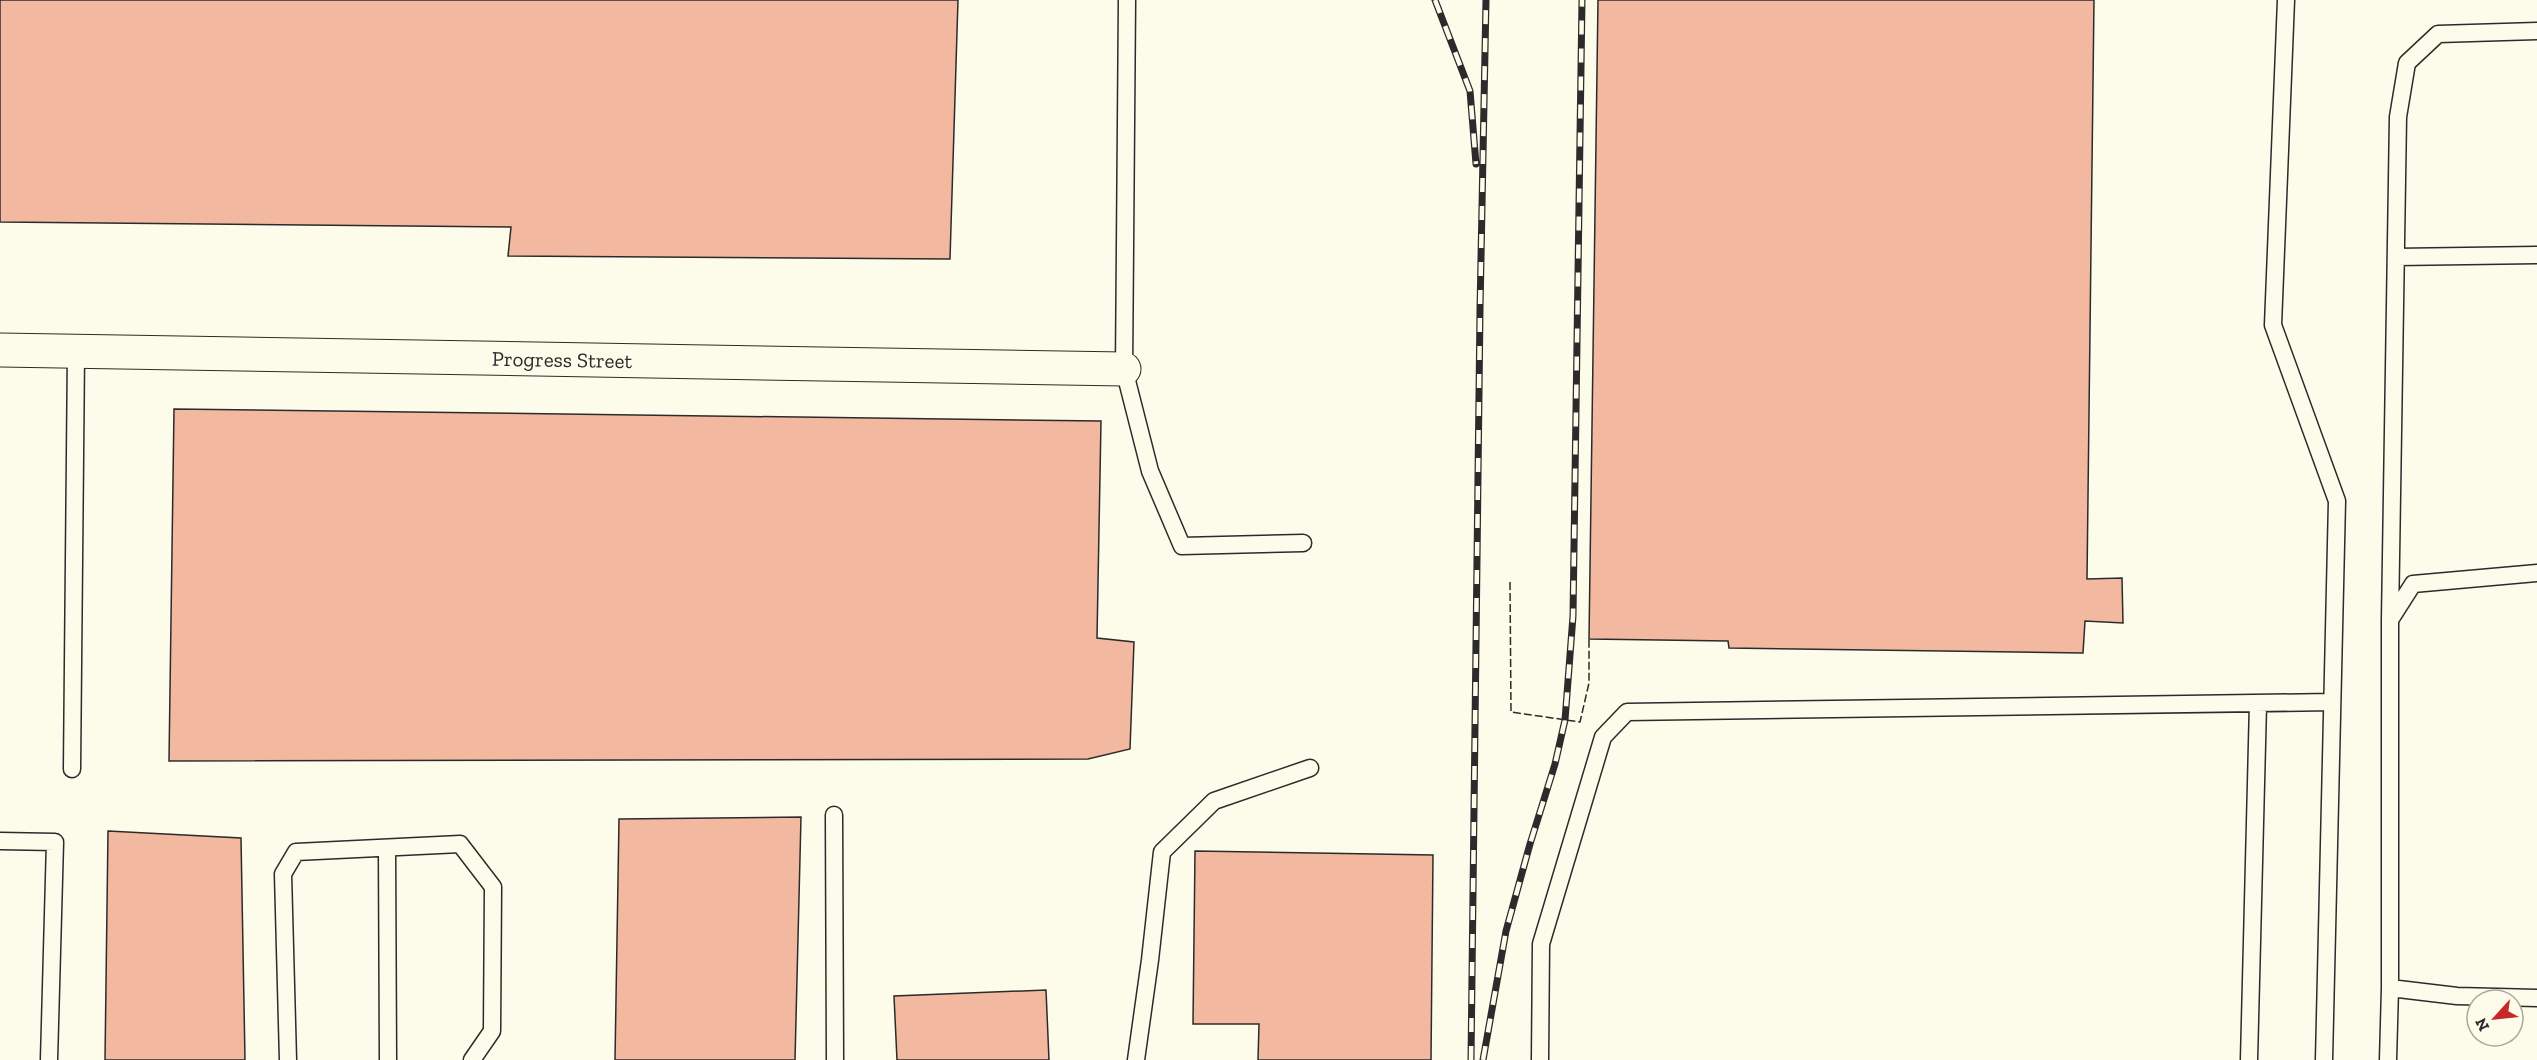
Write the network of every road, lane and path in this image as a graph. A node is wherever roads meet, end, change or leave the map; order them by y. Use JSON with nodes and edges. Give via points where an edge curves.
{"nodes":[{"id":1,"x":1127,"y":0,"type":"edge"},
{"id":2,"x":2286,"y":0,"type":"edge"},
{"id":3,"x":2537,"y":31,"type":"edge"},
{"id":4,"x":2537,"y":255,"type":"edge"},
{"id":5,"x":2396,"y":257,"type":"junction"},
{"id":6,"x":0,"y":350,"type":"edge"},
{"id":7,"x":76,"y":352,"type":"junction"},
{"id":8,"x":1124,"y":369,"type":"junction"},
{"id":9,"x":1303,"y":543,"type":"dead end"},
{"id":10,"x":2537,"y":573,"type":"edge"},
{"id":11,"x":2390,"y":620,"type":"junction"},
{"id":12,"x":2332,"y":702,"type":"junction"},
{"id":13,"x":2258,"y":704,"type":"junction"},
{"id":14,"x":1310,"y":768,"type":"dead end"},
{"id":15,"x":72,"y":769,"type":"dead end"},
{"id":16,"x":834,"y":815,"type":"dead end"},
{"id":17,"x":0,"y":841,"type":"edge"},
{"id":18,"x":387,"y":848,"type":"junction"},
{"id":19,"x":2390,"y":988,"type":"junction"},
{"id":20,"x":2537,"y":998,"type":"edge"},
{"id":21,"x":49,"y":1060,"type":"edge"},
{"id":22,"x":288,"y":1060,"type":"edge"},
{"id":23,"x":388,"y":1060,"type":"edge"},
{"id":24,"x":472,"y":1060,"type":"edge"},
{"id":25,"x":834,"y":1060,"type":"edge"},
{"id":26,"x":1136,"y":1060,"type":"edge"},
{"id":27,"x":1540,"y":1060,"type":"edge"},
{"id":28,"x":2249,"y":1060,"type":"edge"},
{"id":29,"x":2324,"y":1060,"type":"edge"},
{"id":30,"x":2388,"y":1060,"type":"edge"}],
"edges":[{"from":1,"to":8,"type":"lane"},
{"from":2,"to":12,"type":"lane","via":[[2273,325],[2337,501]]},
{"from":3,"to":5,"type":"lane","via":[[2438,34],[2407,63],[2398,117]]},
{"from":4,"to":5,"type":"lane"},
{"from":5,"to":11,"type":"lane"},
{"from":6,"to":7,"type":"street","name":"Progress Street"},
{"from":7,"to":8,"type":"street","name":"Progress Street"},
{"from":7,"to":15,"type":"lane"},
{"from":8,"to":9,"type":"lane","via":[[1149,471],[1182,546]]},
{"from":10,"to":11,"type":"lane","via":[[2413,584]]},
{"from":11,"to":19,"type":"lane"},
{"from":12,"to":13,"type":"lane"},
{"from":12,"to":29,"type":"lane"},
{"from":13,"to":27,"type":"lane","via":[[1627,712],[1603,737],[1541,944]]},
{"from":13,"to":28,"type":"lane"},
{"from":14,"to":26,"type":"lane","via":[[1214,801],[1162,852]]},
{"from":16,"to":25,"type":"lane"},
{"from":17,"to":21,"type":"lane","via":[[55,842]]},
{"from":18,"to":22,"type":"lane","via":[[296,852],[284,874]]},
{"from":18,"to":23,"type":"lane"},
{"from":18,"to":24,"type":"lane","via":[[460,844],[494,887],[492,1031]]},
{"from":19,"to":20,"type":"lane","via":[[2457,996]]},
{"from":19,"to":30,"type":"lane"}]}
